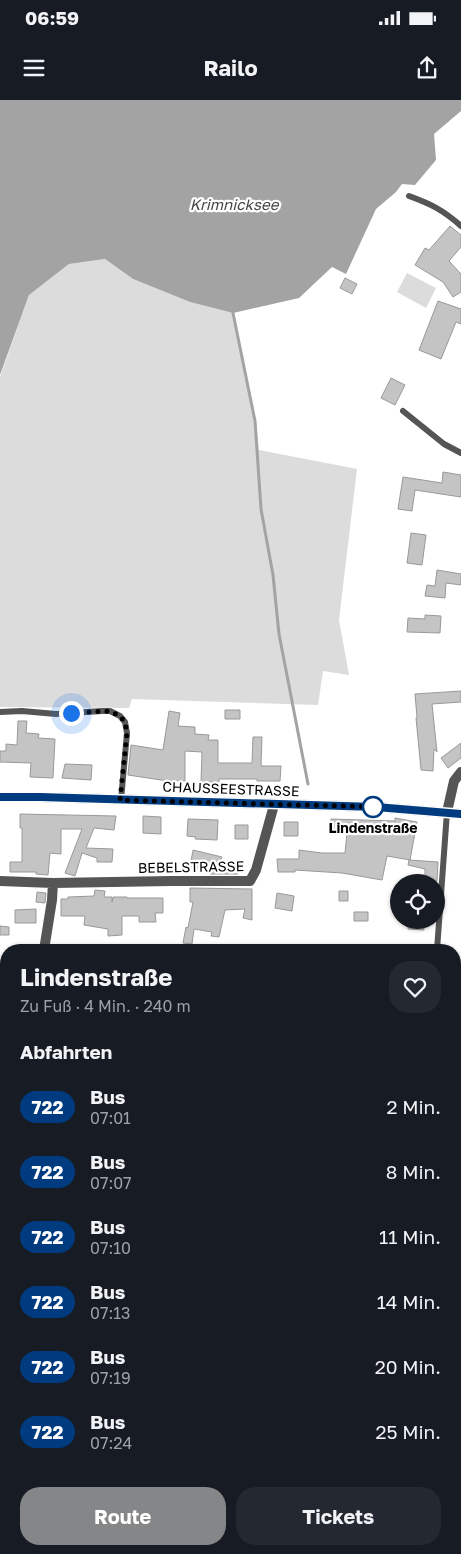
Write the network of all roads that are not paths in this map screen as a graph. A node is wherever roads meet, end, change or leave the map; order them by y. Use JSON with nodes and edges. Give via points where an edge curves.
{"nodes":[{"id":1,"x":409,"y":196,"type":"dead end"},
{"id":2,"x":461,"y":226,"type":"edge"},
{"id":3,"x":403,"y":411,"type":"dead end"},
{"id":4,"x":461,"y":453,"type":"edge"},
{"id":5,"x":0,"y":712,"type":"edge"},
{"id":6,"x":461,"y":772,"type":"edge"},
{"id":7,"x":0,"y":797,"type":"edge"},
{"id":8,"x":120,"y":800,"type":"junction"},
{"id":9,"x":274,"y":805,"type":"junction"},
{"id":10,"x":448,"y":812,"type":"junction"},
{"id":11,"x":461,"y":814,"type":"edge"},
{"id":12,"x":0,"y":880,"type":"edge"},
{"id":13,"x":53,"y":883,"type":"junction"},
{"id":14,"x":45,"y":944,"type":"edge"},
{"id":15,"x":437,"y":944,"type":"edge"}],
"edges":[{"from":1,"to":2,"type":"lane","via":[[430,203]]},
{"from":3,"to":4,"type":"lane","via":[[444,444]]},
{"from":5,"to":8,"type":"lane","via":[[56,714],[110,711],[120,716],[127,733]]},
{"from":6,"to":10,"type":"street","via":[[454,782]]},
{"from":7,"to":8,"type":"main road","name":"CHAUSSEESTRASSE"},
{"from":8,"to":9,"type":"main road","name":"CHAUSSEESTRASSE"},
{"from":9,"to":10,"type":"main road","name":"CHAUSSEESTRASSE"},
{"from":9,"to":13,"type":"street","name":"BEBELSTRASSE","via":[[250,881]]},
{"from":10,"to":11,"type":"main road","name":"CHAUSSEESTRASSE"},
{"from":10,"to":15,"type":"lane"},
{"from":12,"to":13,"type":"street","name":"BEBELSTRASSE"},
{"from":13,"to":14,"type":"street"}]}
